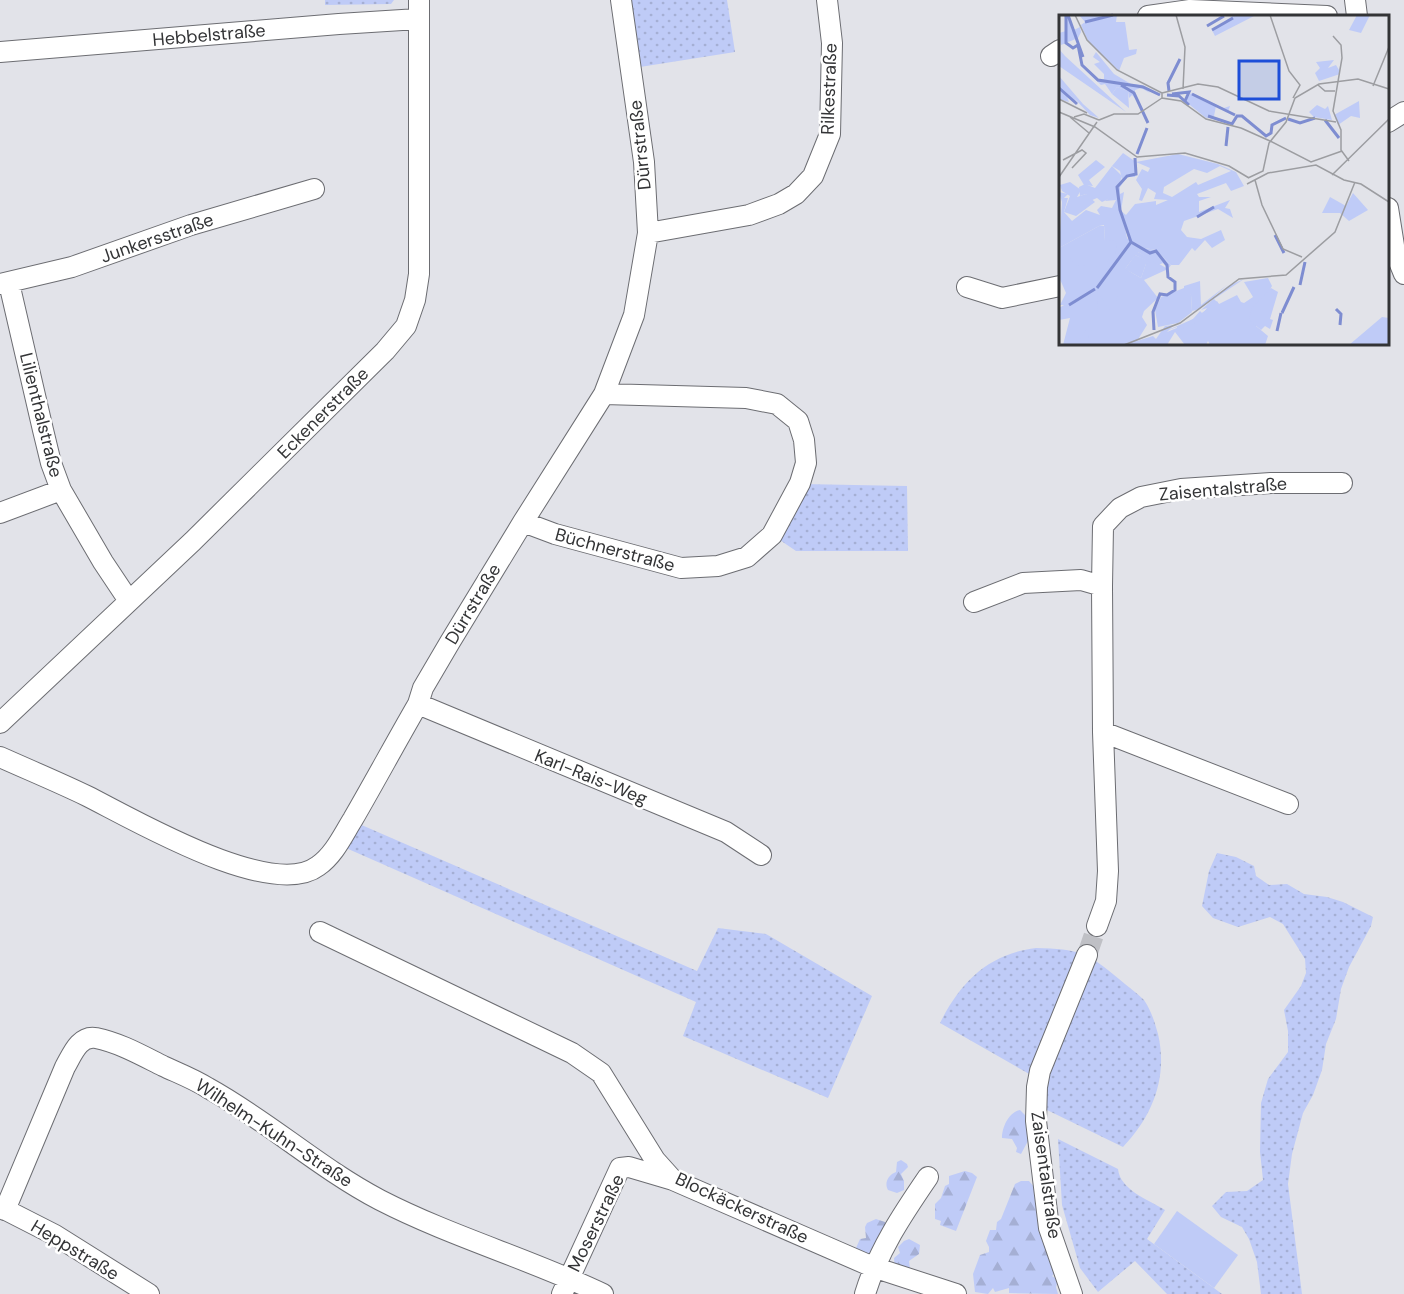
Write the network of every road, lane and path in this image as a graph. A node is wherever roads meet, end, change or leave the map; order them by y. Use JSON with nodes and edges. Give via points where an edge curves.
{"nodes":[{"id":1,"x":621,"y":0,"type":"edge"},
{"id":2,"x":827,"y":0,"type":"edge"},
{"id":3,"x":1354,"y":0,"type":"edge"},
{"id":4,"x":418,"y":10,"type":"edge"},
{"id":5,"x":1155,"y":15,"type":"edge"},
{"id":6,"x":1304,"y":15,"type":"edge"},
{"id":7,"x":1357,"y":15,"type":"edge"},
{"id":8,"x":0,"y":52,"type":"edge"},
{"id":9,"x":1404,"y":112,"type":"edge"},
{"id":10,"x":1389,"y":121,"type":"edge"},
{"id":11,"x":314,"y":189,"type":"dead end"},
{"id":12,"x":1389,"y":214,"type":"edge"},
{"id":13,"x":648,"y":233,"type":"junction"},
{"id":14,"x":1404,"y":274,"type":"edge"},
{"id":15,"x":5,"y":284,"type":"edge"},
{"id":16,"x":1059,"y":286,"type":"edge"},
{"id":17,"x":966,"y":287,"type":"dead end"},
{"id":18,"x":604,"y":394,"type":"junction"},
{"id":19,"x":1342,"y":483,"type":"dead end"},
{"id":20,"x":61,"y":490,"type":"junction"},
{"id":21,"x":0,"y":513,"type":"edge"},
{"id":22,"x":523,"y":522,"type":"junction"},
{"id":23,"x":1102,"y":586,"type":"junction"},
{"id":24,"x":129,"y":601,"type":"junction"},
{"id":25,"x":974,"y":602,"type":"dead end"},
{"id":26,"x":418,"y":704,"type":"junction"},
{"id":27,"x":0,"y":723,"type":"edge"},
{"id":28,"x":1103,"y":732,"type":"junction"},
{"id":29,"x":0,"y":757,"type":"edge"},
{"id":30,"x":1287,"y":804,"type":"dead end"},
{"id":31,"x":761,"y":855,"type":"dead end"},
{"id":32,"x":1097,"y":926,"type":"tunnel mouth"},
{"id":33,"x":320,"y":932,"type":"dead end"},
{"id":34,"x":1087,"y":955,"type":"tunnel mouth"},
{"id":35,"x":928,"y":1178,"type":"dead end"},
{"id":36,"x":673,"y":1180,"type":"junction"},
{"id":37,"x":3,"y":1208,"type":"edge"},
{"id":38,"x":873,"y":1268,"type":"junction"},
{"id":39,"x":566,"y":1286,"type":"edge"},
{"id":40,"x":149,"y":1294,"type":"edge"},
{"id":41,"x":603,"y":1294,"type":"edge"},
{"id":42,"x":865,"y":1294,"type":"edge"},
{"id":43,"x":956,"y":1294,"type":"edge"},
{"id":44,"x":1072,"y":1294,"type":"edge"}],
"edges":[{"from":1,"to":13,"type":"street","name":"Dürrstraße","via":[[644,162]]},
{"from":2,"to":13,"type":"street","name":"Rilkestraße","via":[[832,43],[830,134],[813,176],[796,194],[749,215]]},
{"from":3,"to":7,"type":"street"},
{"from":4,"to":8,"type":"street","name":"Hebbelstraße","via":[[339,24]]},
{"from":4,"to":24,"type":"street","name":"Eckenerstraße","via":[[419,274],[406,326],[227,508]]},
{"from":5,"to":6,"type":"street","via":[[1190,10]]},
{"from":9,"to":10,"type":"street"},
{"from":11,"to":15,"type":"street","name":"Junkersstraße","via":[[191,225],[104,257]]},
{"from":12,"to":14,"type":"street","via":[[1395,252]]},
{"from":13,"to":18,"type":"street","name":"Dürrstraße","via":[[634,315]]},
{"from":15,"to":20,"type":"street","name":"Lilienthalstraße"},
{"from":16,"to":17,"type":"street","via":[[1002,298]]},
{"from":18,"to":22,"type":"street","name":"Dürrstraße"},
{"from":18,"to":22,"type":"street","name":"Büchnerstraße","via":[[746,398],[777,404],[798,421],[806,463],[800,483],[772,535],[747,557],[718,567],[681,568]]},
{"from":19,"to":23,"type":"street","name":"Zaisentalstraße","via":[[1181,489],[1141,497],[1120,508],[1103,526]]},
{"from":20,"to":21,"type":"street"},
{"from":20,"to":24,"type":"street","name":"Lilienthalstraße"},
{"from":22,"to":26,"type":"street","name":"Dürrstraße","via":[[423,688]]},
{"from":23,"to":25,"type":"street","via":[[1081,580],[1023,583]]},
{"from":23,"to":28,"type":"street","name":"Zaisentalstraße"},
{"from":24,"to":27,"type":"street","name":"Eckenerstraße"},
{"from":26,"to":29,"type":"street","name":"Dürrstraße","via":[[336,846],[316,869],[299,875],[263,873],[202,852]]},
{"from":26,"to":31,"type":"street","name":"Karl-Rais-Weg","via":[[726,832]]},
{"from":28,"to":30,"type":"street"},
{"from":28,"to":32,"type":"street","name":"Zaisentalstraße","via":[[1108,883]]},
{"from":33,"to":36,"type":"street","name":"Blockäckerstraße","via":[[592,1066],[601,1073],[655,1160]]},
{"from":34,"to":44,"type":"street","name":"Zaisentalstraße","via":[[1037,1087],[1036,1121],[1049,1228]]},
{"from":35,"to":38,"type":"street","via":[[896,1224]]},
{"from":36,"to":38,"type":"street","name":"Blockäckerstraße"},
{"from":36,"to":39,"type":"street","name":"Moserstraße","via":[[620,1168]]},
{"from":37,"to":39,"type":"street","name":"Wilhelm-Kuhn-Straße","via":[[76,1046],[93,1038],[125,1047],[209,1088],[380,1200],[514,1257]]},
{"from":37,"to":40,"type":"street","name":"Heppstraße","via":[[55,1235]]},
{"from":38,"to":42,"type":"street"},
{"from":38,"to":43,"type":"street","name":"Blockäckerstraße"},
{"from":39,"to":41,"type":"street","name":"Wilhelm-Kuhn-Straße"}]}
